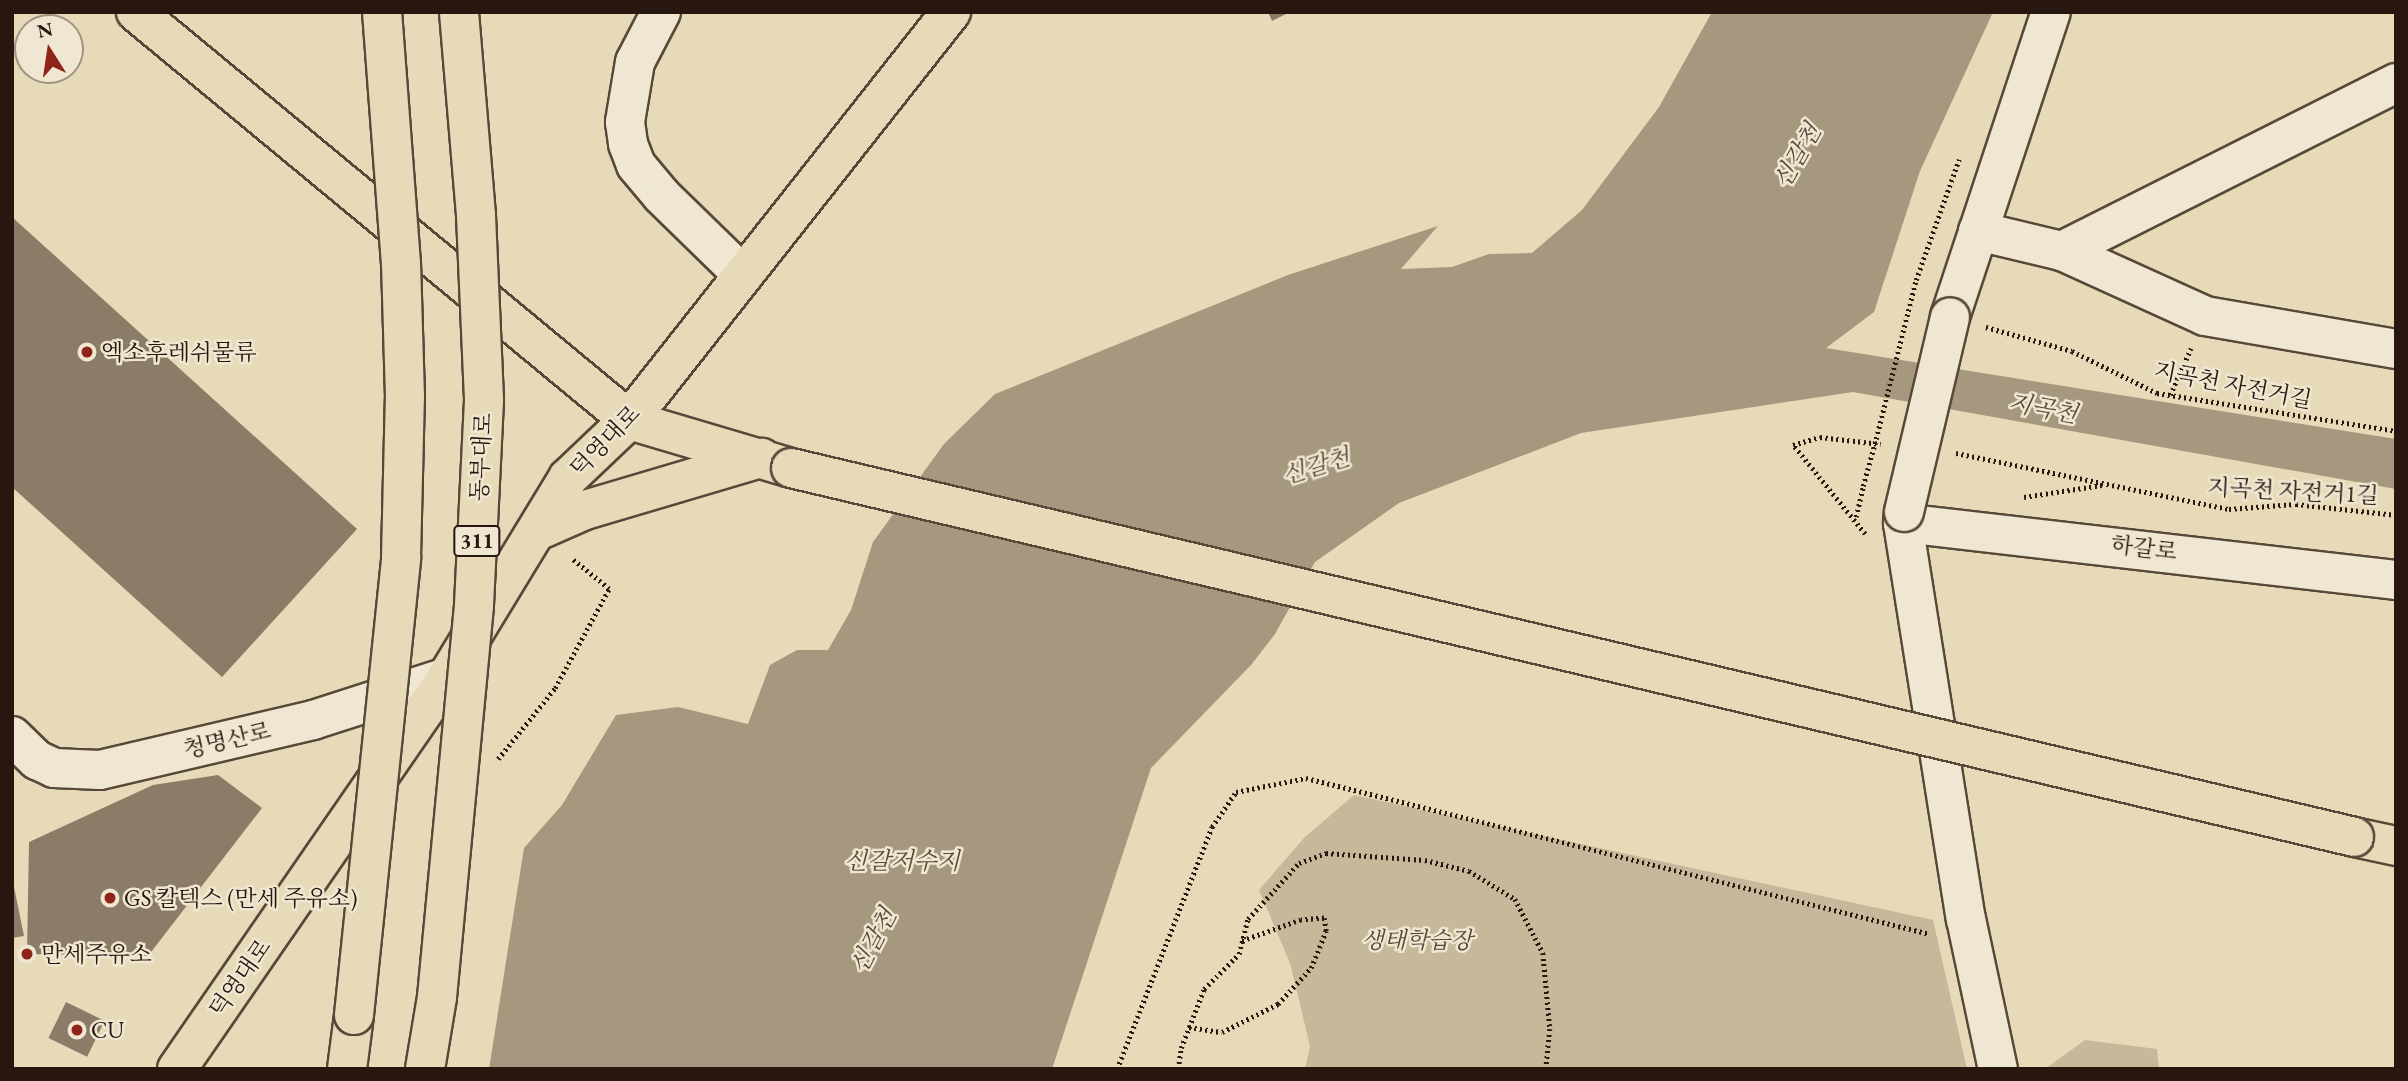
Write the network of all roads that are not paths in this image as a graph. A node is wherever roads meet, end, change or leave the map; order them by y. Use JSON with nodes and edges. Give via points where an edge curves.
{"nodes":[{"id":1,"x":136,"y":12,"type":"edge"},
{"id":2,"x":382,"y":12,"type":"edge"},
{"id":3,"x":459,"y":12,"type":"edge"},
{"id":4,"x":661,"y":12,"type":"edge"},
{"id":5,"x":951,"y":12,"type":"edge"},
{"id":6,"x":2052,"y":12,"type":"edge"},
{"id":7,"x":2396,"y":83,"type":"edge"},
{"id":8,"x":1978,"y":231,"type":"junction"},
{"id":9,"x":2062,"y":251,"type":"junction"},
{"id":10,"x":743,"y":275,"type":"junction"},
{"id":11,"x":2396,"y":349,"type":"edge"},
{"id":12,"x":629,"y":420,"type":"junction"},
{"id":13,"x":776,"y":463,"type":"junction"},
{"id":14,"x":1904,"y":518,"type":"junction"},
{"id":15,"x":537,"y":531,"type":"junction"},
{"id":16,"x":2396,"y":580,"type":"edge"},
{"id":17,"x":447,"y":677,"type":"junction"},
{"id":18,"x":12,"y":736,"type":"edge"},
{"id":19,"x":2396,"y":846,"type":"edge"},
{"id":20,"x":177,"y":1069,"type":"edge"},
{"id":21,"x":347,"y":1069,"type":"edge"},
{"id":22,"x":425,"y":1069,"type":"edge"},
{"id":23,"x":1998,"y":1069,"type":"edge"}],
"edges":[{"from":1,"to":12,"type":"main road"},
{"from":2,"to":21,"type":"main road","bridge":true,"via":[[401,264],[405,397],[401,557]]},
{"from":3,"to":22,"type":"main road","name":"동부대로","number":"311","bridge":true,"via":[[477,215],[484,399],[474,605],[437,997]]},
{"from":4,"to":10,"type":"street","via":[[635,62],[626,110],[628,144],[636,165],[662,196]]},
{"from":5,"to":10,"type":"main road","name":"덕영대로"},
{"from":6,"to":8,"type":"street"},
{"from":7,"to":9,"type":"street"},
{"from":8,"to":9,"type":"street"},
{"from":8,"to":14,"type":"street","bridge":true,"via":[[1950,317]]},
{"from":9,"to":11,"type":"street","via":[[2206,316]]},
{"from":10,"to":12,"type":"main road","name":"덕영대로"},
{"from":12,"to":13,"type":"main road"},
{"from":12,"to":15,"type":"main road","name":"덕영대로","via":[[568,478]]},
{"from":13,"to":15,"type":"main road","via":[[585,510]]},
{"from":13,"to":19,"type":"main road","bridge":true},
{"from":14,"to":16,"type":"street","name":"하갈로"},
{"from":14,"to":23,"type":"street","via":[[1966,919]]},
{"from":15,"to":17,"type":"main road","name":"덕영대로"},
{"from":17,"to":18,"type":"street","name":"청명산로","via":[[313,720],[100,770],[54,768],[37,761]]},
{"from":17,"to":20,"type":"main road","name":"덕영대로"}]}
